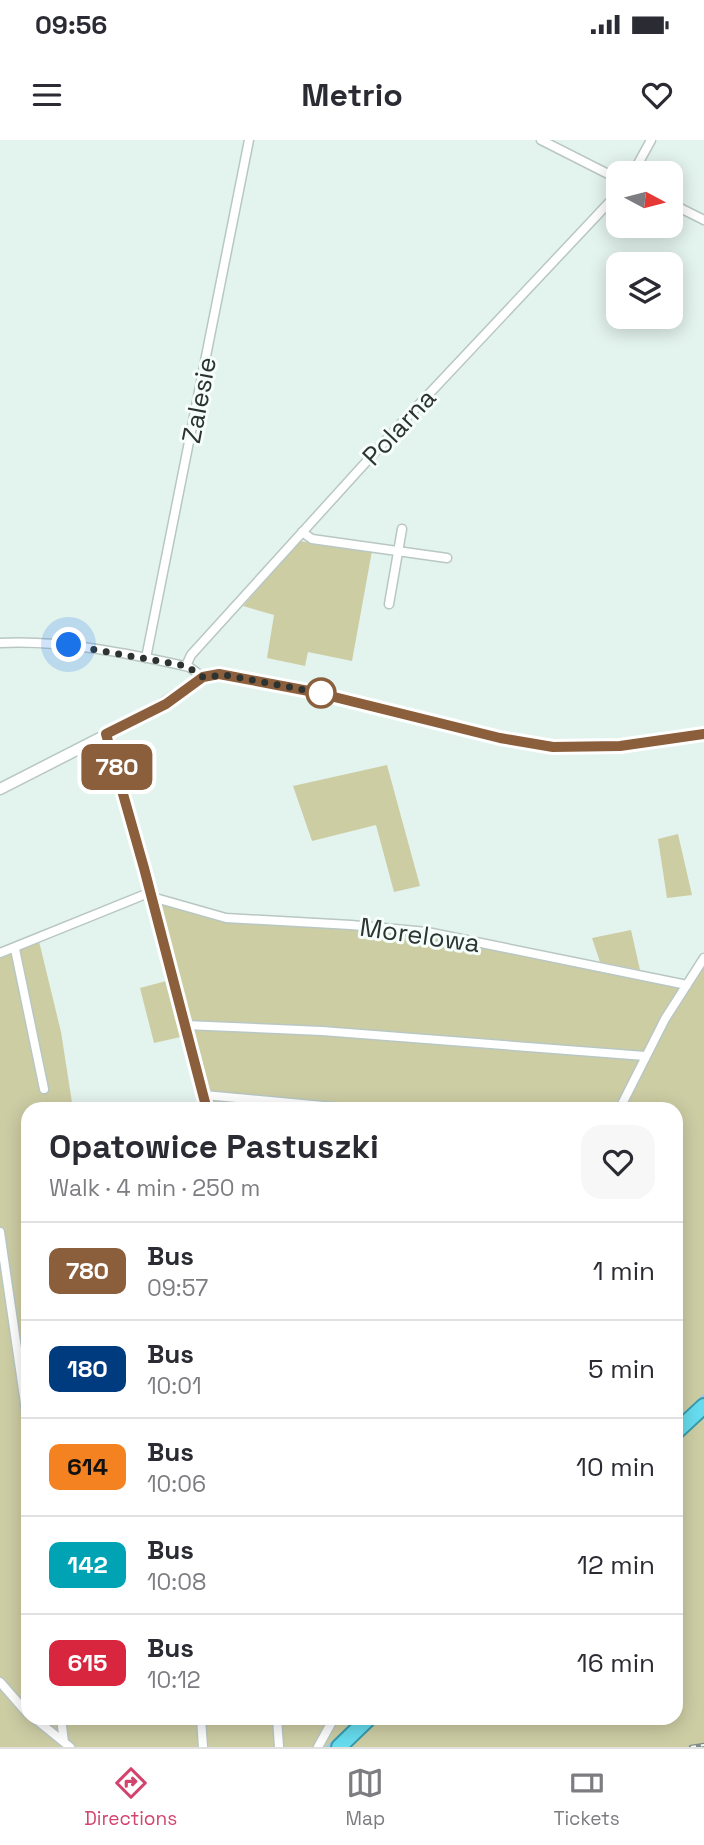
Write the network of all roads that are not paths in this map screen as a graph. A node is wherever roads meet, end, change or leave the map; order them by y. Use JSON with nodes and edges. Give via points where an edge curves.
{"nodes":[{"id":1,"x":249,"y":140,"type":"edge"},
{"id":2,"x":541,"y":140,"type":"edge"},
{"id":3,"x":651,"y":140,"type":"edge"},
{"id":4,"x":640,"y":161,"type":"edge"},
{"id":5,"x":606,"y":173,"type":"edge"},
{"id":6,"x":606,"y":206,"type":"edge"},
{"id":7,"x":683,"y":210,"type":"edge"},
{"id":8,"x":704,"y":220,"type":"edge"},
{"id":9,"x":402,"y":529,"type":"dead end"},
{"id":10,"x":302,"y":532,"type":"junction"},
{"id":11,"x":397,"y":551,"type":"junction"},
{"id":12,"x":447,"y":558,"type":"dead end"},
{"id":13,"x":389,"y":604,"type":"dead end"},
{"id":14,"x":0,"y":643,"type":"edge"},
{"id":15,"x":146,"y":659,"type":"junction"},
{"id":16,"x":186,"y":666,"type":"junction"},
{"id":17,"x":203,"y":677,"type":"junction"},
{"id":18,"x":106,"y":734,"type":"junction"},
{"id":19,"x":704,"y":734,"type":"edge"},
{"id":20,"x":0,"y":789,"type":"edge"},
{"id":21,"x":151,"y":894,"type":"junction"},
{"id":22,"x":15,"y":949,"type":"junction"},
{"id":23,"x":0,"y":953,"type":"edge"},
{"id":24,"x":704,"y":958,"type":"edge"},
{"id":25,"x":687,"y":985,"type":"junction"},
{"id":26,"x":186,"y":1025,"type":"junction"},
{"id":27,"x":645,"y":1056,"type":"junction"},
{"id":28,"x":44,"y":1089,"type":"dead end"},
{"id":29,"x":204,"y":1096,"type":"junction"},
{"id":30,"x":205,"y":1102,"type":"edge"},
{"id":31,"x":273,"y":1102,"type":"edge"},
{"id":32,"x":623,"y":1102,"type":"edge"},
{"id":33,"x":0,"y":1231,"type":"edge"},
{"id":34,"x":21,"y":1376,"type":"edge"},
{"id":35,"x":704,"y":1406,"type":"edge"},
{"id":36,"x":683,"y":1426,"type":"edge"},
{"id":37,"x":0,"y":1682,"type":"edge"},
{"id":38,"x":21,"y":1706,"type":"edge"},
{"id":39,"x":43,"y":1725,"type":"edge"},
{"id":40,"x":63,"y":1725,"type":"edge"},
{"id":41,"x":201,"y":1725,"type":"edge"},
{"id":42,"x":277,"y":1725,"type":"edge"},
{"id":43,"x":330,"y":1725,"type":"edge"},
{"id":44,"x":362,"y":1725,"type":"edge"},
{"id":45,"x":67,"y":1745,"type":"edge"},
{"id":46,"x":203,"y":1747,"type":"edge"},
{"id":47,"x":279,"y":1747,"type":"edge"},
{"id":48,"x":318,"y":1747,"type":"edge"},
{"id":49,"x":339,"y":1747,"type":"edge"}],
"edges":[{"from":1,"to":15,"type":"street","name":"Zalesie"},
{"from":2,"to":5,"type":"street"},
{"from":3,"to":4,"type":"street"},
{"from":6,"to":10,"type":"street","name":"Polarna"},
{"from":7,"to":8,"type":"street"},
{"from":9,"to":11,"type":"street"},
{"from":10,"to":11,"type":"street","via":[[313,539]]},
{"from":10,"to":16,"type":"street","name":"Polarna","via":[[191,654]]},
{"from":11,"to":12,"type":"street"},
{"from":11,"to":13,"type":"street"},
{"from":14,"to":15,"type":"street","via":[[54,643]]},
{"from":15,"to":16,"type":"street"},
{"from":16,"to":17,"type":"street"},
{"from":17,"to":18,"type":"street","via":[[166,704]]},
{"from":17,"to":19,"type":"street","via":[[225,675],[314,692],[553,747],[620,746]]},
{"from":18,"to":20,"type":"street"},
{"from":18,"to":21,"type":"street"},
{"from":21,"to":22,"type":"street"},
{"from":21,"to":25,"type":"street","name":"Morelowa","via":[[226,918],[427,932]]},
{"from":21,"to":26,"type":"street"},
{"from":22,"to":23,"type":"street"},
{"from":22,"to":28,"type":"street"},
{"from":24,"to":25,"type":"street"},
{"from":25,"to":27,"type":"street"},
{"from":26,"to":27,"type":"street"},
{"from":26,"to":29,"type":"street"},
{"from":27,"to":32,"type":"street"},
{"from":29,"to":30,"type":"street"},
{"from":29,"to":31,"type":"street"},
{"from":33,"to":34,"type":"street"},
{"from":35,"to":36,"type":"highway"},
{"from":37,"to":38,"type":"street"},
{"from":39,"to":45,"type":"street"},
{"from":40,"to":45,"type":"street"},
{"from":41,"to":46,"type":"street"},
{"from":42,"to":47,"type":"street"},
{"from":43,"to":48,"type":"street"},
{"from":44,"to":49,"type":"highway"}]}
